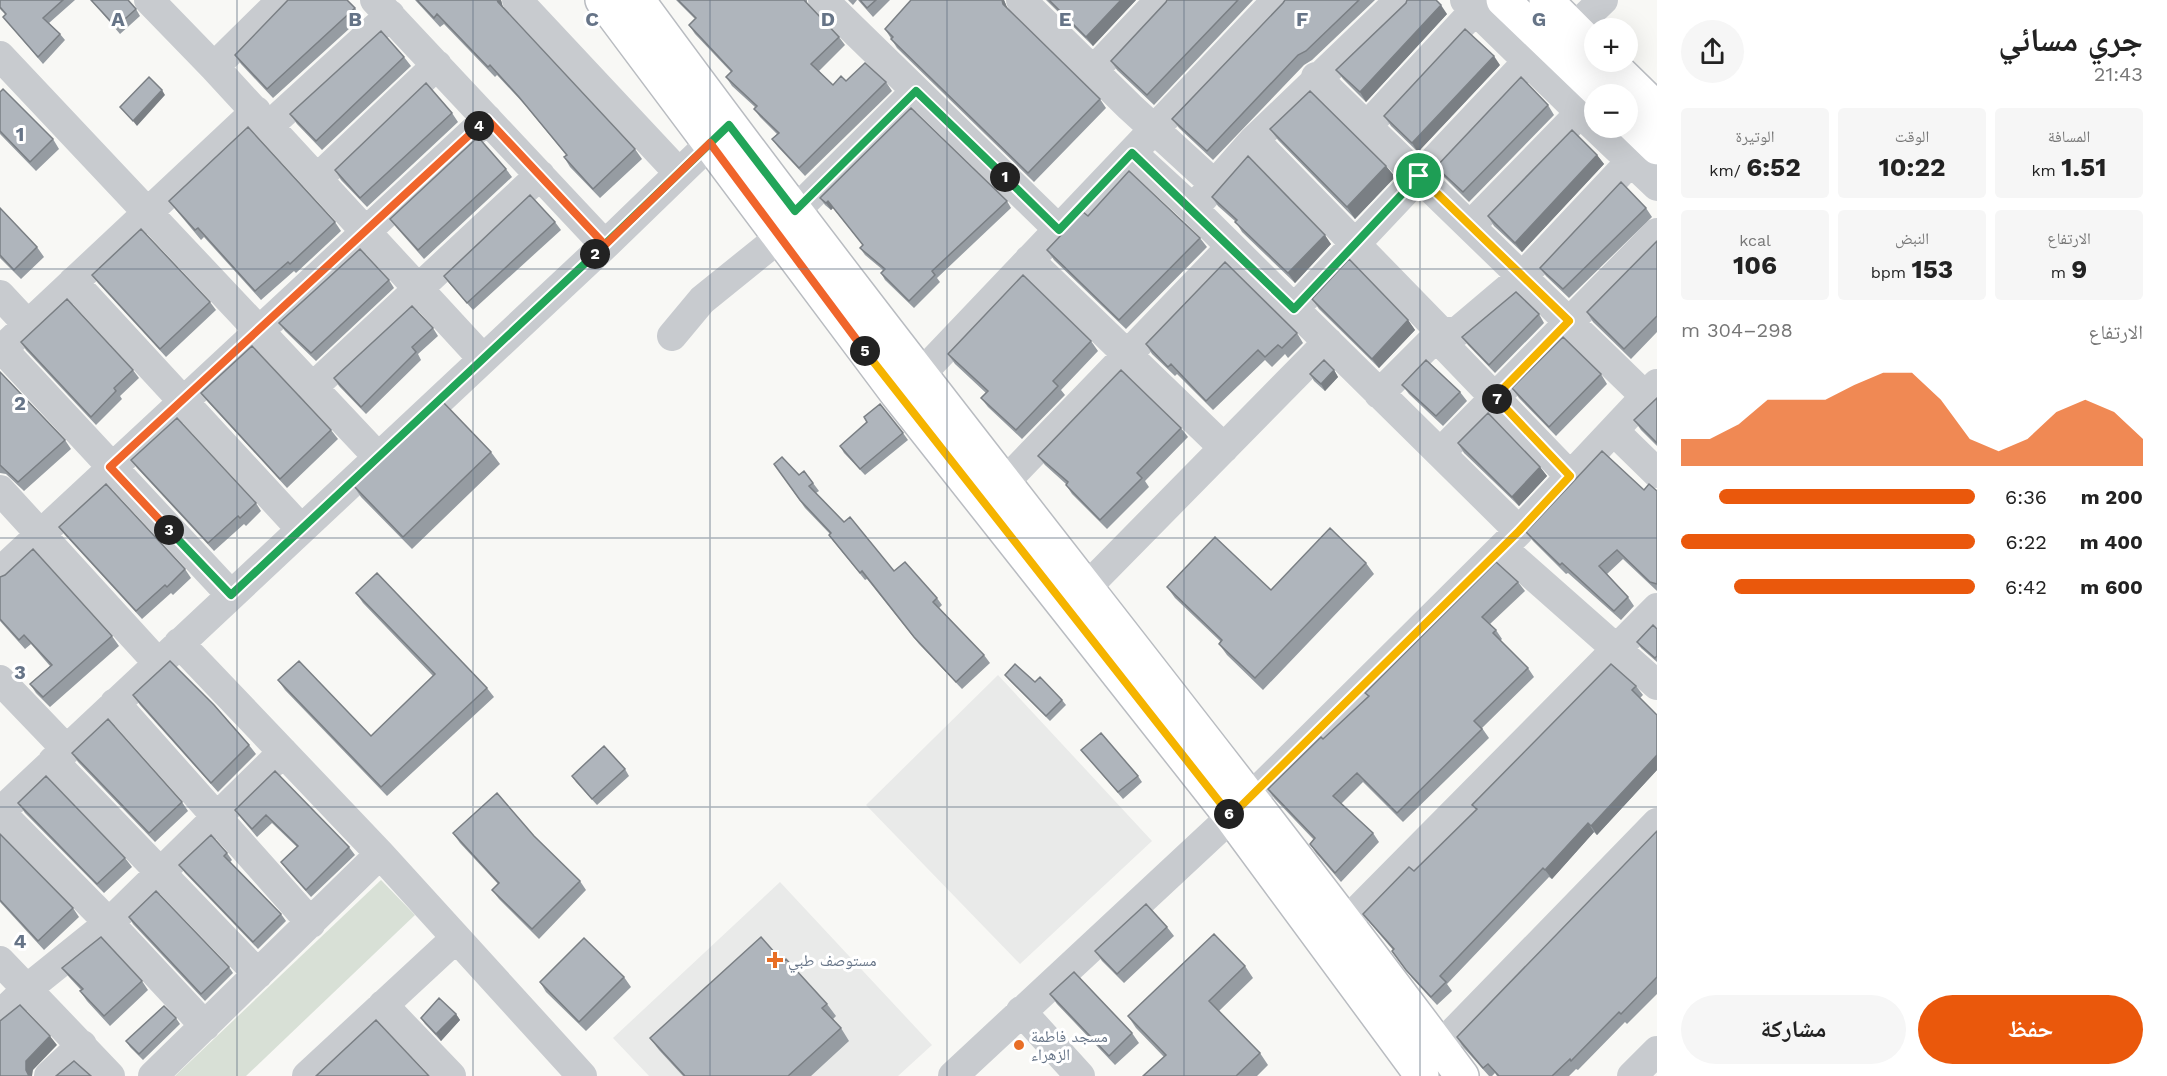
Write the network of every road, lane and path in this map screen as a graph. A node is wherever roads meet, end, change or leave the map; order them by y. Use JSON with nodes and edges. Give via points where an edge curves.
{"nodes":[{"id":1,"x":149,"y":0,"type":"edge"},
{"id":2,"x":282,"y":0,"type":"edge"},
{"id":3,"x":517,"y":0,"type":"edge"},
{"id":4,"x":602,"y":0,"type":"edge"},
{"id":5,"x":638,"y":0,"type":"edge"},
{"id":6,"x":823,"y":0,"type":"edge"},
{"id":7,"x":1160,"y":0,"type":"edge"},
{"id":8,"x":1277,"y":0,"type":"edge"},
{"id":9,"x":1400,"y":0,"type":"edge"},
{"id":10,"x":1546,"y":0,"type":"edge"},
{"id":11,"x":1603,"y":0,"type":"edge"},
{"id":12,"x":1027,"y":2,"type":"edge"},
{"id":13,"x":1481,"y":3,"type":"edge"},
{"id":14,"x":382,"y":8,"type":"edge"},
{"id":15,"x":1594,"y":18,"type":"edge"},
{"id":16,"x":1584,"y":38,"type":"edge"},
{"id":17,"x":0,"y":56,"type":"edge"},
{"id":18,"x":1528,"y":61,"type":"junction"},
{"id":19,"x":437,"y":65,"type":"junction"},
{"id":20,"x":214,"y":67,"type":"junction"},
{"id":21,"x":1093,"y":71,"type":"junction"},
{"id":22,"x":1618,"y":72,"type":"edge"},
{"id":23,"x":1316,"y":77,"type":"junction"},
{"id":24,"x":916,"y":91,"type":"junction"},
{"id":25,"x":1584,"y":106,"type":"edge"},
{"id":26,"x":1584,"y":108,"type":"edge"},
{"id":27,"x":1657,"y":109,"type":"edge"},
{"id":28,"x":263,"y":118,"type":"junction"},
{"id":29,"x":487,"y":119,"type":"junction"},
{"id":30,"x":1584,"y":123,"type":"edge"},
{"id":31,"x":1367,"y":126,"type":"junction"},
{"id":32,"x":1154,"y":128,"type":"junction"},
{"id":33,"x":719,"y":134,"type":"junction"},
{"id":34,"x":1623,"y":138,"type":"edge"},
{"id":35,"x":1636,"y":138,"type":"edge"},
{"id":36,"x":1254,"y":140,"type":"junction"},
{"id":37,"x":1132,"y":153,"type":"junction"},
{"id":38,"x":1644,"y":154,"type":"edge"},
{"id":39,"x":678,"y":172,"type":"junction"},
{"id":40,"x":540,"y":175,"type":"junction"},
{"id":41,"x":1419,"y":176,"type":"junction"},
{"id":42,"x":318,"y":178,"type":"junction"},
{"id":43,"x":1214,"y":184,"type":"junction"},
{"id":44,"x":1657,"y":186,"type":"edge"},
{"id":45,"x":1192,"y":209,"type":"junction"},
{"id":46,"x":147,"y":214,"type":"junction"},
{"id":47,"x":788,"y":224,"type":"junction"},
{"id":48,"x":1470,"y":226,"type":"junction"},
{"id":49,"x":366,"y":230,"type":"junction"},
{"id":50,"x":1059,"y":230,"type":"junction"},
{"id":51,"x":1657,"y":232,"type":"edge"},
{"id":52,"x":1357,"y":244,"type":"junction"},
{"id":53,"x":605,"y":245,"type":"junction"},
{"id":54,"x":1230,"y":248,"type":"junction"},
{"id":55,"x":1029,"y":260,"type":"junction"},
{"id":56,"x":1522,"y":277,"type":"junction"},
{"id":57,"x":73,"y":282,"type":"junction"},
{"id":58,"x":417,"y":288,"type":"junction"},
{"id":59,"x":0,"y":295,"type":"edge"},
{"id":60,"x":1294,"y":309,"type":"junction"},
{"id":61,"x":1569,"y":321,"type":"junction"},
{"id":62,"x":28,"y":325,"type":"junction"},
{"id":63,"x":259,"y":331,"type":"junction"},
{"id":64,"x":1441,"y":332,"type":"junction"},
{"id":65,"x":672,"y":336,"type":"dead end"},
{"id":66,"x":1328,"y":342,"type":"junction"},
{"id":67,"x":1,"y":350,"type":"edge"},
{"id":68,"x":1127,"y":355,"type":"junction"},
{"id":69,"x":483,"y":359,"type":"junction"},
{"id":70,"x":908,"y":384,"type":"junction"},
{"id":71,"x":312,"y":388,"type":"junction"},
{"id":72,"x":1651,"y":390,"type":"edge"},
{"id":73,"x":1380,"y":394,"type":"junction"},
{"id":74,"x":1495,"y":397,"type":"junction"},
{"id":75,"x":183,"y":400,"type":"junction"},
{"id":76,"x":1614,"y":431,"type":"junction"},
{"id":77,"x":1224,"y":448,"type":"junction"},
{"id":78,"x":1440,"y":453,"type":"junction"},
{"id":79,"x":378,"y":457,"type":"junction"},
{"id":80,"x":110,"y":467,"type":"junction"},
{"id":81,"x":1657,"y":473,"type":"edge"},
{"id":82,"x":1570,"y":476,"type":"junction"},
{"id":83,"x":1004,"y":484,"type":"junction"},
{"id":84,"x":0,"y":490,"type":"edge"},
{"id":85,"x":301,"y":529,"type":"junction"},
{"id":86,"x":40,"y":534,"type":"junction"},
{"id":87,"x":1511,"y":540,"type":"junction"},
{"id":88,"x":0,"y":572,"type":"edge"},
{"id":89,"x":1086,"y":588,"type":"junction"},
{"id":90,"x":231,"y":595,"type":"junction"},
{"id":91,"x":1657,"y":608,"type":"edge"},
{"id":92,"x":1615,"y":648,"type":"junction"},
{"id":93,"x":168,"y":653,"type":"junction"},
{"id":94,"x":0,"y":680,"type":"edge"},
{"id":95,"x":1657,"y":685,"type":"edge"},
{"id":96,"x":115,"y":704,"type":"junction"},
{"id":97,"x":283,"y":752,"type":"junction"},
{"id":98,"x":60,"y":755,"type":"junction"},
{"id":99,"x":1241,"y":806,"type":"junction"},
{"id":100,"x":0,"y":812,"type":"edge"},
{"id":101,"x":216,"y":819,"type":"junction"},
{"id":102,"x":1657,"y":823,"type":"edge"},
{"id":103,"x":380,"y":854,"type":"junction"},
{"id":104,"x":162,"y":872,"type":"junction"},
{"id":105,"x":110,"y":923,"type":"junction"},
{"id":106,"x":311,"y":923,"type":"junction"},
{"id":107,"x":1345,"y":923,"type":"junction"},
{"id":108,"x":456,"y":938,"type":"junction"},
{"id":109,"x":0,"y":961,"type":"edge"},
{"id":110,"x":258,"y":974,"type":"junction"},
{"id":111,"x":27,"y":989,"type":"junction"},
{"id":112,"x":383,"y":1005,"type":"junction"},
{"id":113,"x":1021,"y":1011,"type":"junction"},
{"id":114,"x":0,"y":1015,"type":"edge"},
{"id":115,"x":205,"y":1026,"type":"junction"},
{"id":116,"x":82,"y":1045,"type":"junction"},
{"id":117,"x":1440,"y":1046,"type":"junction"},
{"id":118,"x":448,"y":1075,"type":"edge"},
{"id":119,"x":49,"y":1076,"type":"edge"},
{"id":120,"x":110,"y":1076,"type":"edge"},
{"id":121,"x":153,"y":1076,"type":"edge"},
{"id":122,"x":308,"y":1076,"type":"edge"},
{"id":123,"x":582,"y":1076,"type":"edge"},
{"id":124,"x":953,"y":1076,"type":"edge"},
{"id":125,"x":1080,"y":1076,"type":"edge"},
{"id":126,"x":1422,"y":1076,"type":"edge"},
{"id":127,"x":1462,"y":1076,"type":"edge"}],
"edges":[{"from":1,"to":20,"type":"street"},
{"from":2,"to":20,"type":"street"},
{"from":3,"to":39,"type":"street"},
{"from":4,"to":33,"type":"main road"},
{"from":5,"to":33,"type":"main road"},
{"from":6,"to":24,"type":"street"},
{"from":7,"to":21,"type":"street"},
{"from":8,"to":32,"type":"street"},
{"from":9,"to":23,"type":"street"},
{"from":10,"to":16,"type":"main road"},
{"from":11,"to":15,"type":"street"},
{"from":12,"to":21,"type":"street"},
{"from":13,"to":18,"type":"street"},
{"from":13,"to":25,"type":"main road"},
{"from":13,"to":31,"type":"street"},
{"from":14,"to":19,"type":"street"},
{"from":14,"to":28,"type":"street"},
{"from":17,"to":46,"type":"street"},
{"from":18,"to":26,"type":"street"},
{"from":18,"to":41,"type":"street"},
{"from":19,"to":29,"type":"street"},
{"from":19,"to":42,"type":"street"},
{"from":20,"to":28,"type":"street"},
{"from":21,"to":32,"type":"street"},
{"from":22,"to":27,"type":"main road"},
{"from":23,"to":31,"type":"street"},
{"from":23,"to":36,"type":"street"},
{"from":24,"to":47,"type":"street"},
{"from":24,"to":50,"type":"street"},
{"from":28,"to":42,"type":"street"},
{"from":28,"to":46,"type":"street"},
{"from":29,"to":40,"type":"street"},
{"from":29,"to":49,"type":"street"},
{"from":30,"to":48,"type":"street"},
{"from":31,"to":41,"type":"street"},
{"from":32,"to":37,"type":"street"},
{"from":32,"to":43,"type":"street"},
{"from":33,"to":39,"type":"street"},
{"from":33,"to":47,"type":"main road"},
{"from":34,"to":38,"type":"street"},
{"from":35,"to":38,"type":"main road"},
{"from":36,"to":43,"type":"street"},
{"from":36,"to":52,"type":"street"},
{"from":37,"to":45,"type":"street"},
{"from":37,"to":50,"type":"street"},
{"from":38,"to":44,"type":"street"},
{"from":38,"to":56,"type":"street"},
{"from":39,"to":53,"type":"street"},
{"from":40,"to":53,"type":"street"},
{"from":40,"to":58,"type":"street"},
{"from":41,"to":48,"type":"street"},
{"from":41,"to":52,"type":"street"},
{"from":42,"to":49,"type":"street"},
{"from":43,"to":45,"type":"street"},
{"from":45,"to":54,"type":"street"},
{"from":46,"to":57,"type":"street"},
{"from":46,"to":63,"type":"street"},
{"from":47,"to":65,"type":"street","via":[[702,300]]},
{"from":47,"to":70,"type":"main road"},
{"from":48,"to":56,"type":"street"},
{"from":49,"to":58,"type":"street"},
{"from":49,"to":63,"type":"street"},
{"from":50,"to":55,"type":"street"},
{"from":51,"to":61,"type":"street"},
{"from":52,"to":60,"type":"street"},
{"from":52,"to":64,"type":"street"},
{"from":53,"to":69,"type":"street"},
{"from":54,"to":60,"type":"street"},
{"from":54,"to":68,"type":"street"},
{"from":55,"to":68,"type":"street"},
{"from":55,"to":70,"type":"street"},
{"from":56,"to":61,"type":"street"},
{"from":56,"to":64,"type":"street","via":[[1457,332]]},
{"from":57,"to":62,"type":"street"},
{"from":57,"to":75,"type":"street"},
{"from":58,"to":69,"type":"street"},
{"from":58,"to":71,"type":"street"},
{"from":59,"to":62,"type":"street"},
{"from":60,"to":66,"type":"street"},
{"from":61,"to":72,"type":"street"},
{"from":61,"to":74,"type":"street"},
{"from":62,"to":67,"type":"street"},
{"from":63,"to":71,"type":"street"},
{"from":63,"to":75,"type":"street"},
{"from":64,"to":73,"type":"street"},
{"from":64,"to":74,"type":"street","via":[[1444,345]]},
{"from":66,"to":73,"type":"street"},
{"from":66,"to":77,"type":"street"},
{"from":67,"to":80,"type":"street"},
{"from":68,"to":77,"type":"street"},
{"from":68,"to":83,"type":"street"},
{"from":69,"to":79,"type":"street"},
{"from":70,"to":83,"type":"main road"},
{"from":70,"to":99,"type":"main road"},
{"from":71,"to":79,"type":"street"},
{"from":72,"to":76,"type":"street"},
{"from":73,"to":78,"type":"street"},
{"from":74,"to":78,"type":"street"},
{"from":74,"to":82,"type":"street"},
{"from":75,"to":80,"type":"street"},
{"from":75,"to":85,"type":"street"},
{"from":76,"to":81,"type":"street"},
{"from":76,"to":82,"type":"street"},
{"from":77,"to":89,"type":"street"},
{"from":78,"to":87,"type":"street"},
{"from":79,"to":85,"type":"street"},
{"from":80,"to":86,"type":"street"},
{"from":80,"to":90,"type":"street"},
{"from":82,"to":87,"type":"street"},
{"from":83,"to":89,"type":"main road"},
{"from":84,"to":86,"type":"street"},
{"from":85,"to":90,"type":"street"},
{"from":86,"to":88,"type":"street"},
{"from":86,"to":93,"type":"street"},
{"from":87,"to":92,"type":"street"},
{"from":87,"to":99,"type":"street"},
{"from":89,"to":99,"type":"main road"},
{"from":90,"to":93,"type":"street"},
{"from":91,"to":92,"type":"street"},
{"from":92,"to":95,"type":"street"},
{"from":92,"to":107,"type":"street"},
{"from":93,"to":96,"type":"street"},
{"from":93,"to":97,"type":"street"},
{"from":94,"to":98,"type":"street"},
{"from":96,"to":98,"type":"street"},
{"from":96,"to":101,"type":"street"},
{"from":97,"to":101,"type":"street"},
{"from":97,"to":103,"type":"street"},
{"from":98,"to":100,"type":"street"},
{"from":98,"to":104,"type":"street"},
{"from":99,"to":107,"type":"main road"},
{"from":99,"to":113,"type":"street"},
{"from":99,"to":126,"type":"main road"},
{"from":100,"to":105,"type":"street"},
{"from":101,"to":104,"type":"street"},
{"from":101,"to":106,"type":"street"},
{"from":102,"to":117,"type":"street"},
{"from":103,"to":106,"type":"street"},
{"from":103,"to":108,"type":"street"},
{"from":104,"to":105,"type":"street"},
{"from":104,"to":110,"type":"street"},
{"from":105,"to":111,"type":"street"},
{"from":105,"to":115,"type":"street"},
{"from":106,"to":110,"type":"street"},
{"from":107,"to":117,"type":"main road"},
{"from":108,"to":112,"type":"street"},
{"from":108,"to":123,"type":"street"},
{"from":109,"to":111,"type":"street"},
{"from":110,"to":115,"type":"street"},
{"from":111,"to":114,"type":"street"},
{"from":111,"to":116,"type":"street"},
{"from":112,"to":118,"type":"street"},
{"from":112,"to":122,"type":"street"},
{"from":113,"to":124,"type":"street"},
{"from":113,"to":125,"type":"street"},
{"from":115,"to":121,"type":"street"},
{"from":116,"to":119,"type":"street"},
{"from":116,"to":120,"type":"street"},
{"from":117,"to":127,"type":"main road"}]}
